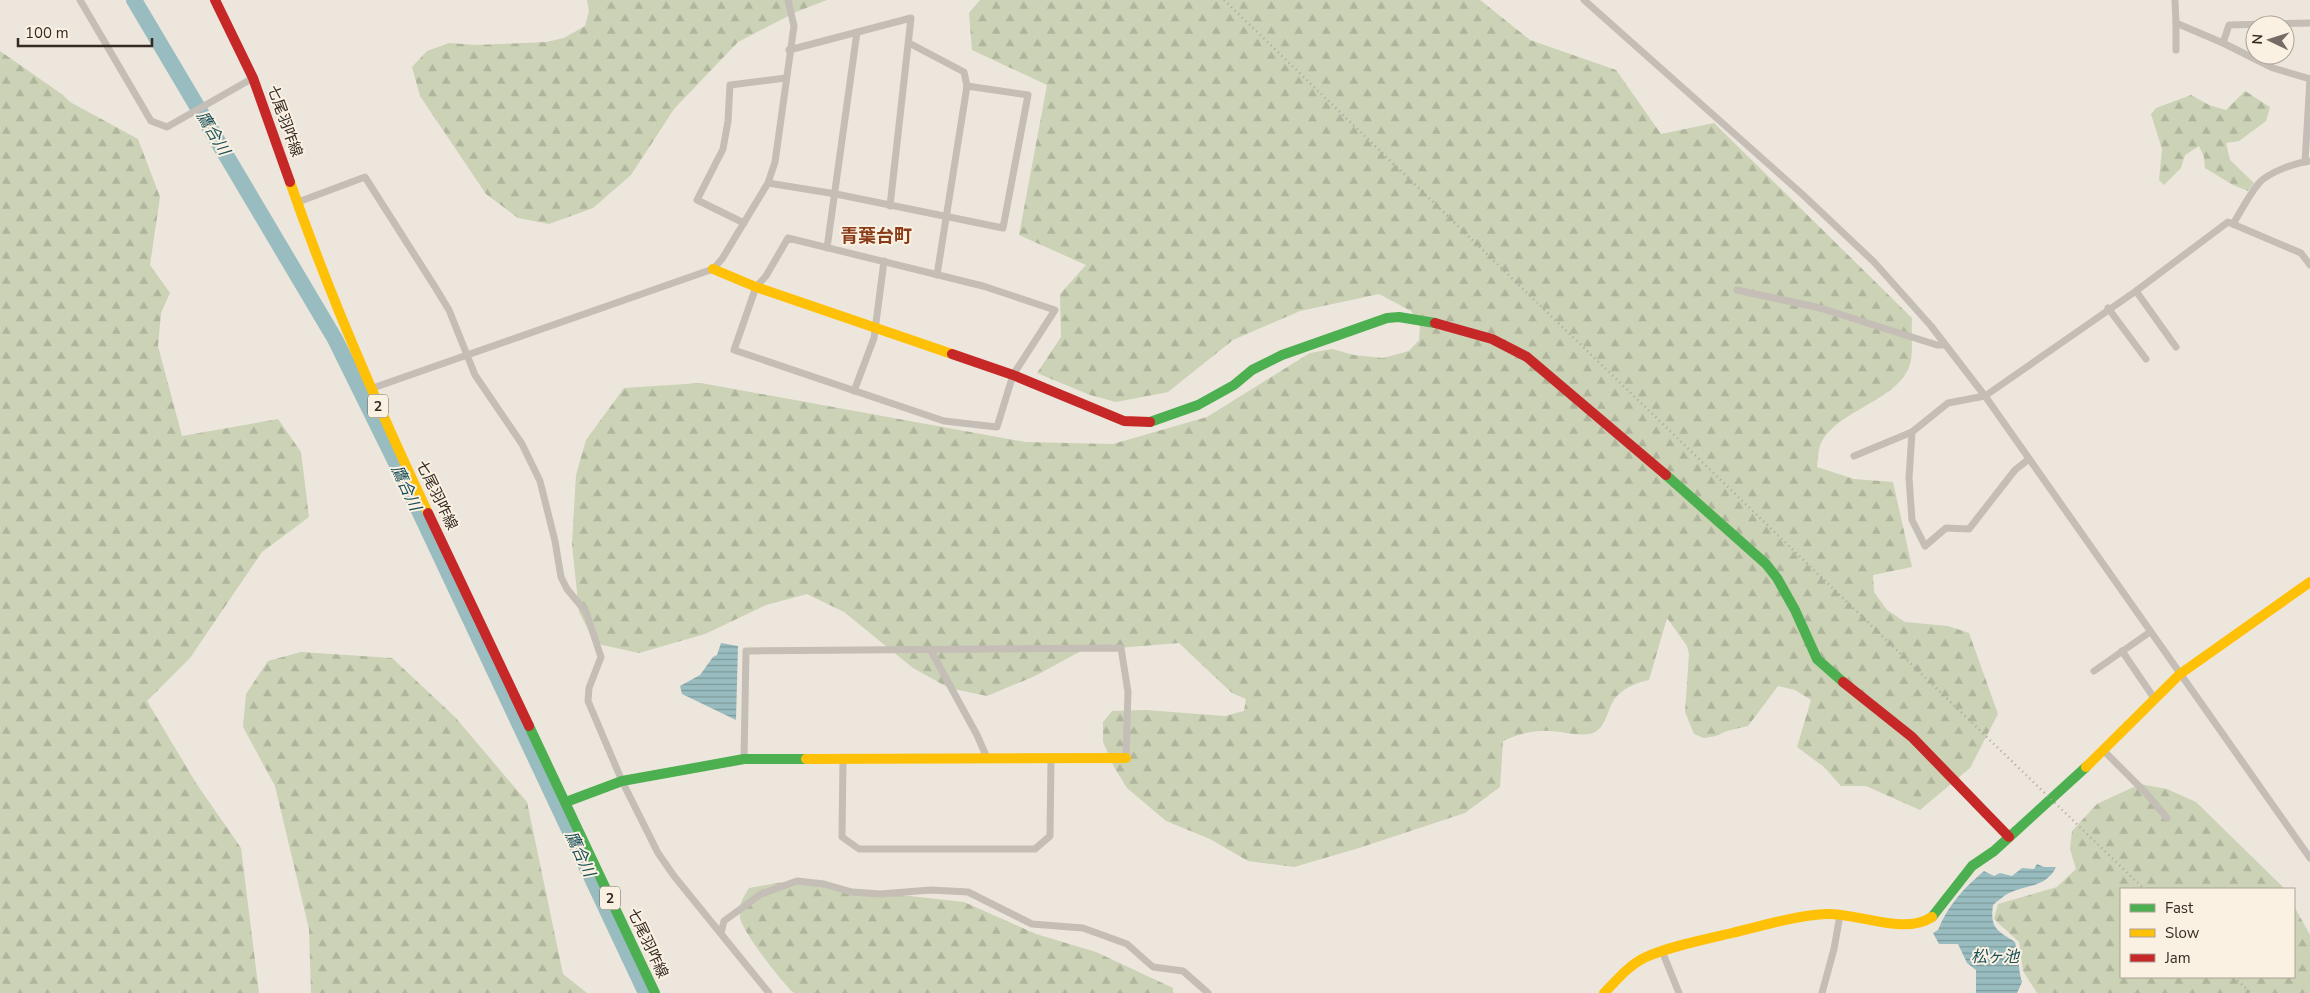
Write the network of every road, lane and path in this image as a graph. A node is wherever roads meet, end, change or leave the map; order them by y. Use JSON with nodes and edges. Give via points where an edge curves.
{"nodes":[{"id":1,"x":80,"y":0,"type":"edge"},
{"id":2,"x":215,"y":0,"type":"edge"},
{"id":3,"x":788,"y":0,"type":"edge"},
{"id":4,"x":1584,"y":0,"type":"edge"},
{"id":5,"x":2175,"y":0,"type":"edge"},
{"id":6,"x":2176,"y":23,"type":"junction"},
{"id":7,"x":2310,"y":23,"type":"edge"},
{"id":8,"x":856,"y":32,"type":"junction"},
{"id":9,"x":909,"y":43,"type":"junction"},
{"id":10,"x":2223,"y":43,"type":"junction"},
{"id":11,"x":789,"y":50,"type":"junction"},
{"id":12,"x":2176,"y":50,"type":"dead end"},
{"id":13,"x":253,"y":78,"type":"junction"},
{"id":14,"x":786,"y":78,"type":"junction"},
{"id":15,"x":2310,"y":79,"type":"edge"},
{"id":16,"x":967,"y":86,"type":"junction"},
{"id":17,"x":2308,"y":162,"type":"edge"},
{"id":18,"x":768,"y":183,"type":"junction"},
{"id":19,"x":836,"y":194,"type":"junction"},
{"id":20,"x":298,"y":202,"type":"junction"},
{"id":21,"x":890,"y":206,"type":"junction"},
{"id":22,"x":946,"y":217,"type":"junction"},
{"id":23,"x":744,"y":223,"type":"junction"},
{"id":24,"x":2233,"y":224,"type":"junction"},
{"id":25,"x":827,"y":248,"type":"junction"},
{"id":26,"x":884,"y":261,"type":"junction"},
{"id":27,"x":2310,"y":265,"type":"edge"},
{"id":28,"x":713,"y":269,"type":"junction"},
{"id":29,"x":938,"y":275,"type":"junction"},
{"id":30,"x":756,"y":287,"type":"junction"},
{"id":31,"x":1737,"y":290,"type":"dead end"},
{"id":32,"x":2136,"y":290,"type":"junction"},
{"id":33,"x":2108,"y":308,"type":"junction"},
{"id":34,"x":876,"y":328,"type":"junction"},
{"id":35,"x":1944,"y":345,"type":"junction"},
{"id":36,"x":2176,"y":347,"type":"dead end"},
{"id":37,"x":466,"y":355,"type":"junction"},
{"id":38,"x":2146,"y":360,"type":"dead end"},
{"id":39,"x":1013,"y":375,"type":"junction"},
{"id":40,"x":370,"y":389,"type":"junction"},
{"id":41,"x":854,"y":391,"type":"junction"},
{"id":42,"x":1985,"y":396,"type":"junction"},
{"id":43,"x":1912,"y":432,"type":"junction"},
{"id":44,"x":1854,"y":456,"type":"dead end"},
{"id":45,"x":2029,"y":459,"type":"junction"},
{"id":46,"x":2310,"y":582,"type":"edge"},
{"id":47,"x":2150,"y":632,"type":"junction"},
{"id":48,"x":931,"y":651,"type":"junction"},
{"id":49,"x":2122,"y":651,"type":"junction"},
{"id":50,"x":2094,"y":671,"type":"dead end"},
{"id":51,"x":2180,"y":674,"type":"junction"},
{"id":52,"x":2154,"y":698,"type":"junction"},
{"id":53,"x":2104,"y":751,"type":"junction"},
{"id":54,"x":987,"y":758,"type":"junction"},
{"id":55,"x":1051,"y":758,"type":"junction"},
{"id":56,"x":1126,"y":758,"type":"joint"},
{"id":57,"x":744,"y":759,"type":"junction"},
{"id":58,"x":843,"y":759,"type":"junction"},
{"id":59,"x":622,"y":781,"type":"junction"},
{"id":60,"x":566,"y":802,"type":"junction"},
{"id":61,"x":2167,"y":818,"type":"dead end"},
{"id":62,"x":2009,"y":837,"type":"junction"},
{"id":63,"x":2310,"y":856,"type":"edge"},
{"id":64,"x":1840,"y":915,"type":"junction"},
{"id":65,"x":721,"y":934,"type":"junction"},
{"id":66,"x":1662,"y":952,"type":"junction"},
{"id":67,"x":655,"y":993,"type":"edge"},
{"id":68,"x":769,"y":993,"type":"edge"},
{"id":69,"x":1208,"y":993,"type":"edge"},
{"id":70,"x":1604,"y":993,"type":"edge"},
{"id":71,"x":1679,"y":993,"type":"edge"},
{"id":72,"x":1822,"y":993,"type":"edge"}],
"edges":[{"from":1,"to":13,"type":"street","via":[[152,122],[169,126]]},
{"from":2,"to":13,"type":"street","name":"七尾羽咋線","number":"2"},
{"from":3,"to":11,"type":"street","via":[[794,26]]},
{"from":4,"to":35,"type":"street","via":[[1874,262]]},
{"from":5,"to":6,"type":"street"},
{"from":6,"to":10,"type":"street"},
{"from":6,"to":12,"type":"street"},
{"from":7,"to":10,"type":"street","via":[[2229,25]]},
{"from":8,"to":9,"type":"street","via":[[911,18]]},
{"from":8,"to":11,"type":"street"},
{"from":8,"to":19,"type":"street"},
{"from":9,"to":16,"type":"street","via":[[964,72]]},
{"from":9,"to":21,"type":"street"},
{"from":10,"to":15,"type":"street","via":[[2273,68]]},
{"from":11,"to":14,"type":"street"},
{"from":13,"to":20,"type":"street","name":"七尾羽咋線","number":"2"},
{"from":14,"to":18,"type":"street","via":[[775,162]]},
{"from":14,"to":23,"type":"street","via":[[730,85],[723,149],[697,200]]},
{"from":15,"to":17,"type":"street"},
{"from":16,"to":22,"type":"street"},
{"from":16,"to":22,"type":"street","via":[[1028,95],[1003,228]]},
{"from":17,"to":24,"type":"street","via":[[2265,178]]},
{"from":18,"to":19,"type":"street"},
{"from":18,"to":23,"type":"street"},
{"from":19,"to":21,"type":"street"},
{"from":19,"to":25,"type":"street"},
{"from":20,"to":37,"type":"street","via":[[365,177],[436,287],[449,310]]},
{"from":20,"to":40,"type":"street","name":"七尾羽咋線","number":"2"},
{"from":21,"to":22,"type":"street"},
{"from":22,"to":29,"type":"street"},
{"from":23,"to":28,"type":"street"},
{"from":24,"to":27,"type":"street","via":[[2301,253]]},
{"from":24,"to":32,"type":"street","via":[[2228,222]]},
{"from":25,"to":26,"type":"street"},
{"from":25,"to":30,"type":"street","via":[[788,238]]},
{"from":26,"to":29,"type":"street"},
{"from":26,"to":34,"type":"street"},
{"from":28,"to":30,"type":"street"},
{"from":28,"to":37,"type":"street"},
{"from":29,"to":39,"type":"street","via":[[1055,310]]},
{"from":30,"to":34,"type":"street"},
{"from":30,"to":41,"type":"street","via":[[734,350]]},
{"from":31,"to":35,"type":"street","via":[[1820,308]]},
{"from":32,"to":33,"type":"street"},
{"from":32,"to":36,"type":"street"},
{"from":33,"to":38,"type":"street"},
{"from":33,"to":42,"type":"street"},
{"from":34,"to":39,"type":"street"},
{"from":34,"to":41,"type":"street"},
{"from":35,"to":42,"type":"street"},
{"from":37,"to":40,"type":"street"},
{"from":37,"to":59,"type":"street","via":[[489,397],[522,444],[540,481],[561,577],[586,612],[601,657],[589,688],[588,701]]},
{"from":39,"to":41,"type":"street","via":[[997,427],[944,421]]},
{"from":39,"to":62,"type":"street","via":[[1124,421],[1146,423],[1198,405],[1275,358],[1387,318],[1397,316],[1430,321],[1504,343],[1536,364],[1609,424],[1766,564],[1777,578],[1817,658],[1912,737]]},
{"from":40,"to":60,"type":"street","name":"七尾羽咋線","number":"2"},
{"from":42,"to":43,"type":"street","via":[[1948,404]]},
{"from":42,"to":45,"type":"street"},
{"from":43,"to":44,"type":"street"},
{"from":43,"to":45,"type":"street","via":[[1909,478],[1912,520],[1925,546],[1946,528],[1969,529],[2015,470]]},
{"from":45,"to":47,"type":"street"},
{"from":46,"to":51,"type":"street"},
{"from":47,"to":49,"type":"street"},
{"from":47,"to":51,"type":"street"},
{"from":48,"to":54,"type":"street"},
{"from":48,"to":56,"type":"street","via":[[1120,648],[1128,692]]},
{"from":48,"to":57,"type":"street","via":[[746,651]]},
{"from":49,"to":50,"type":"street"},
{"from":49,"to":52,"type":"street"},
{"from":51,"to":52,"type":"street"},
{"from":51,"to":63,"type":"street"},
{"from":52,"to":53,"type":"street"},
{"from":53,"to":61,"type":"street"},
{"from":53,"to":62,"type":"street"},
{"from":54,"to":55,"type":"street"},
{"from":54,"to":58,"type":"street"},
{"from":55,"to":56,"type":"street"},
{"from":55,"to":58,"type":"street","via":[[1050,836],[1035,849],[859,848],[842,837]]},
{"from":57,"to":58,"type":"street"},
{"from":57,"to":59,"type":"street"},
{"from":59,"to":60,"type":"street"},
{"from":59,"to":65,"type":"street","via":[[658,853]]},
{"from":60,"to":67,"type":"street","name":"七尾羽咋線","number":"2"},
{"from":62,"to":64,"type":"street","via":[[1972,866],[1935,915],[1923,923],[1907,925]]},
{"from":64,"to":66,"type":"street","via":[[1796,918]]},
{"from":64,"to":72,"type":"street"},
{"from":65,"to":68,"type":"street"},
{"from":65,"to":69,"type":"street","via":[[724,921],[761,894],[797,881],[880,894],[931,890],[968,892],[1032,924],[1082,928],[1127,944],[1153,967],[1183,971]]},
{"from":66,"to":70,"type":"street","via":[[1629,968]]},
{"from":66,"to":71,"type":"street"}]}
